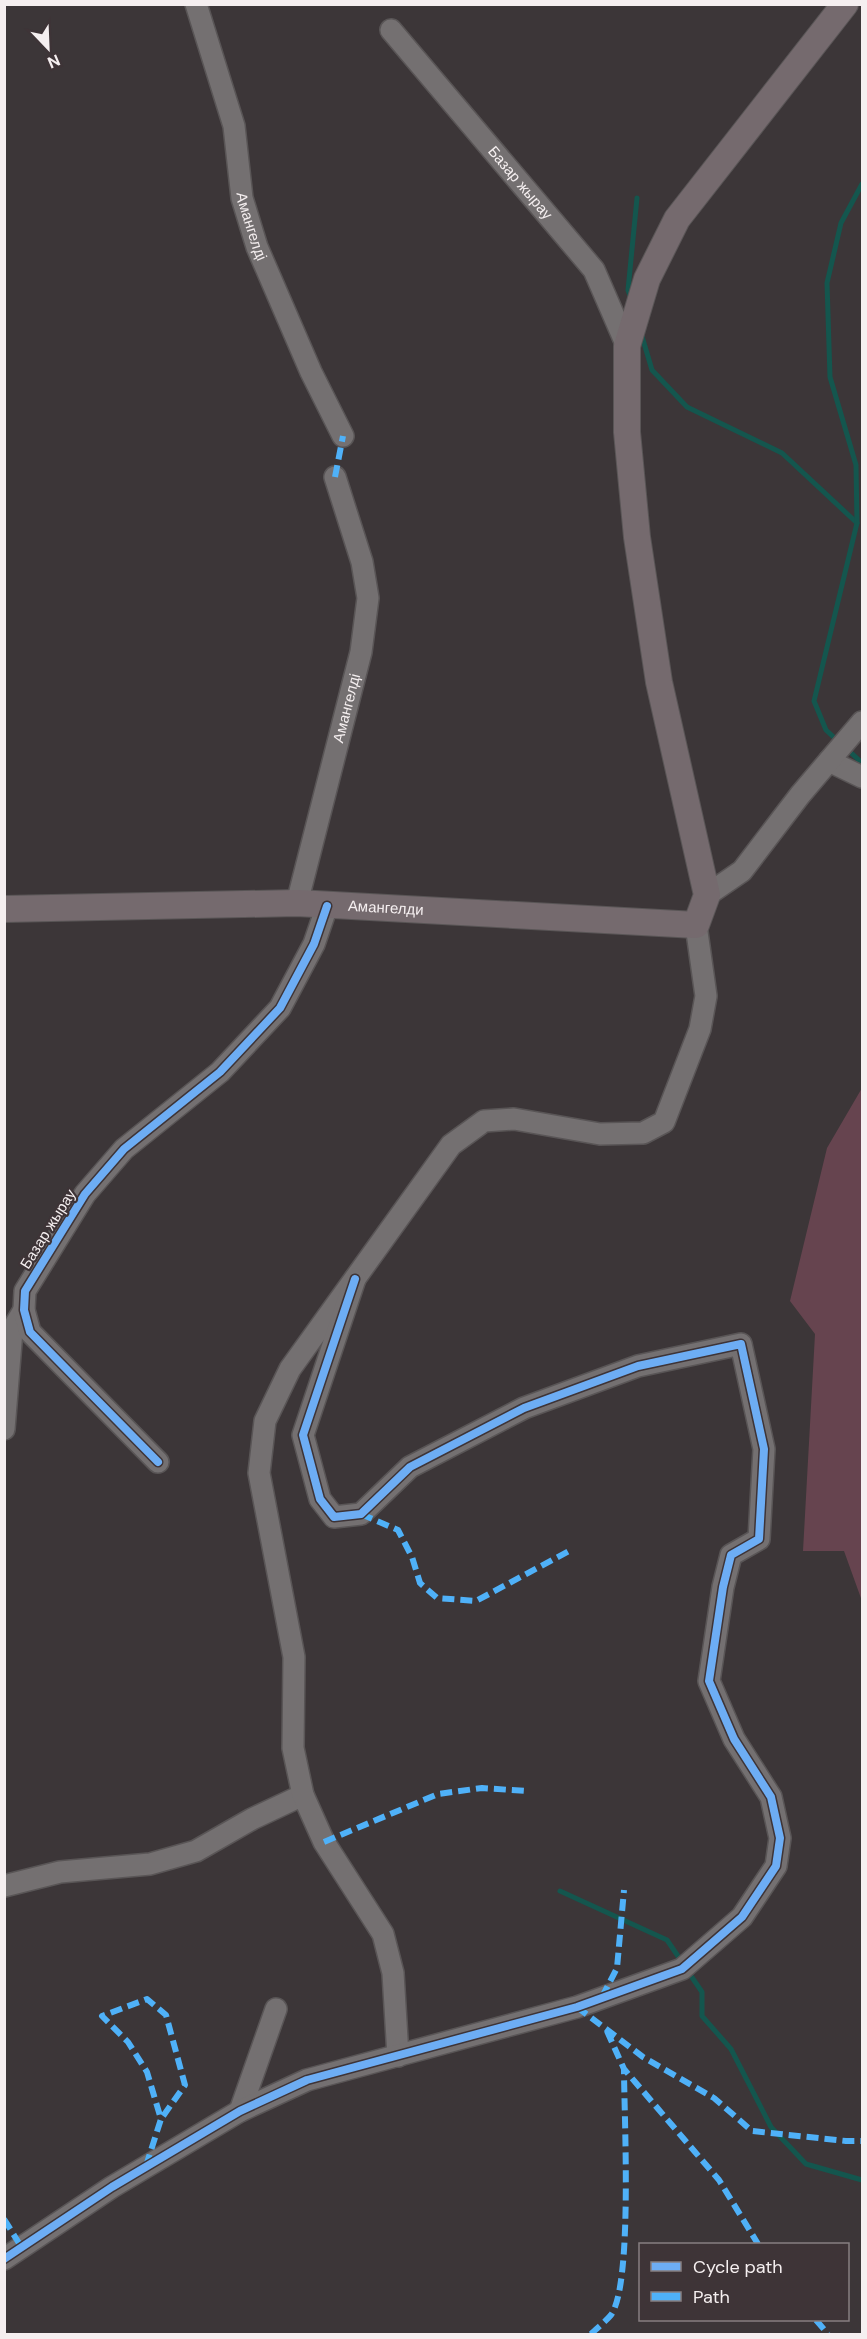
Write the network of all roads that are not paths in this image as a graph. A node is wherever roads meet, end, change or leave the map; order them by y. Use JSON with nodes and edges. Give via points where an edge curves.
{"nodes":[{"id":1,"x":196,"y":4,"type":"edge"},
{"id":2,"x":845,"y":4,"type":"edge"},
{"id":3,"x":391,"y":30,"type":"dead end"},
{"id":4,"x":627,"y":346,"type":"junction"},
{"id":5,"x":343,"y":436,"type":"dead end"},
{"id":6,"x":335,"y":477,"type":"dead end"},
{"id":7,"x":862,"y":722,"type":"edge"},
{"id":8,"x":829,"y":761,"type":"junction"},
{"id":9,"x":862,"y":777,"type":"edge"},
{"id":10,"x":707,"y":895,"type":"junction"},
{"id":11,"x":297,"y":903,"type":"junction"},
{"id":12,"x":327,"y":906,"type":"junction"},
{"id":13,"x":4,"y":909,"type":"edge"},
{"id":14,"x":696,"y":925,"type":"junction"},
{"id":15,"x":355,"y":1279,"type":"junction"},
{"id":16,"x":24,"y":1310,"type":"junction"},
{"id":17,"x":4,"y":1429,"type":"edge"},
{"id":18,"x":158,"y":1462,"type":"dead end"},
{"id":19,"x":303,"y":1795,"type":"junction"},
{"id":20,"x":4,"y":1886,"type":"edge"},
{"id":21,"x":276,"y":2009,"type":"dead end"},
{"id":22,"x":398,"y":2056,"type":"junction"},
{"id":23,"x":240,"y":2111,"type":"junction"},
{"id":24,"x":4,"y":2259,"type":"edge"}],
"edges":[{"from":1,"to":5,"type":"street","name":"Амангелді","via":[[234,126],[242,198],[257,247]]},
{"from":2,"to":4,"type":"main road","via":[[677,219],[647,279]]},
{"from":3,"to":4,"type":"street","name":"Базар жырау","via":[[594,270]]},
{"from":4,"to":10,"type":"main road","via":[[627,432],[637,537],[659,682]]},
{"from":6,"to":11,"type":"street","name":"Амангелді","via":[[362,562],[368,598],[362,652]]},
{"from":7,"to":8,"type":"street"},
{"from":8,"to":9,"type":"street"},
{"from":8,"to":10,"type":"street","via":[[742,871]]},
{"from":10,"to":14,"type":"main road"},
{"from":11,"to":12,"type":"main road","name":"Амангелди"},
{"from":11,"to":13,"type":"main road","name":"Амангелди"},
{"from":12,"to":14,"type":"main road","name":"Амангелди"},
{"from":12,"to":16,"type":"street","name":"Базар жырау","via":[[314,944],[280,1008],[220,1072],[124,1149],[93,1185],[26,1292]]},
{"from":14,"to":15,"type":"street","via":[[706,996],[700,1029],[664,1122],[643,1133],[600,1134],[514,1119],[484,1121],[451,1145]]},
{"from":15,"to":19,"type":"street","via":[[290,1369],[265,1421],[259,1473],[294,1657],[293,1748]]},
{"from":15,"to":22,"type":"street","via":[[303,1435],[320,1499],[334,1517],[361,1514],[410,1467],[524,1408],[638,1366],[741,1344],[764,1449],[759,1539],[731,1555],[709,1681],[734,1739],[771,1797],[780,1838],[776,1866],[742,1917],[682,1969],[577,2007]]},
{"from":16,"to":17,"type":"street","name":"Базар жырау","via":[[12,1330]]},
{"from":16,"to":18,"type":"street","via":[[30,1332]]},
{"from":19,"to":20,"type":"street","via":[[196,1851],[150,1864],[60,1872]]},
{"from":19,"to":22,"type":"street","via":[[324,1842],[383,1934],[393,1972]]},
{"from":21,"to":23,"type":"street"},
{"from":22,"to":23,"type":"street","via":[[307,2080]]},
{"from":23,"to":24,"type":"street","via":[[112,2187]]}]}
